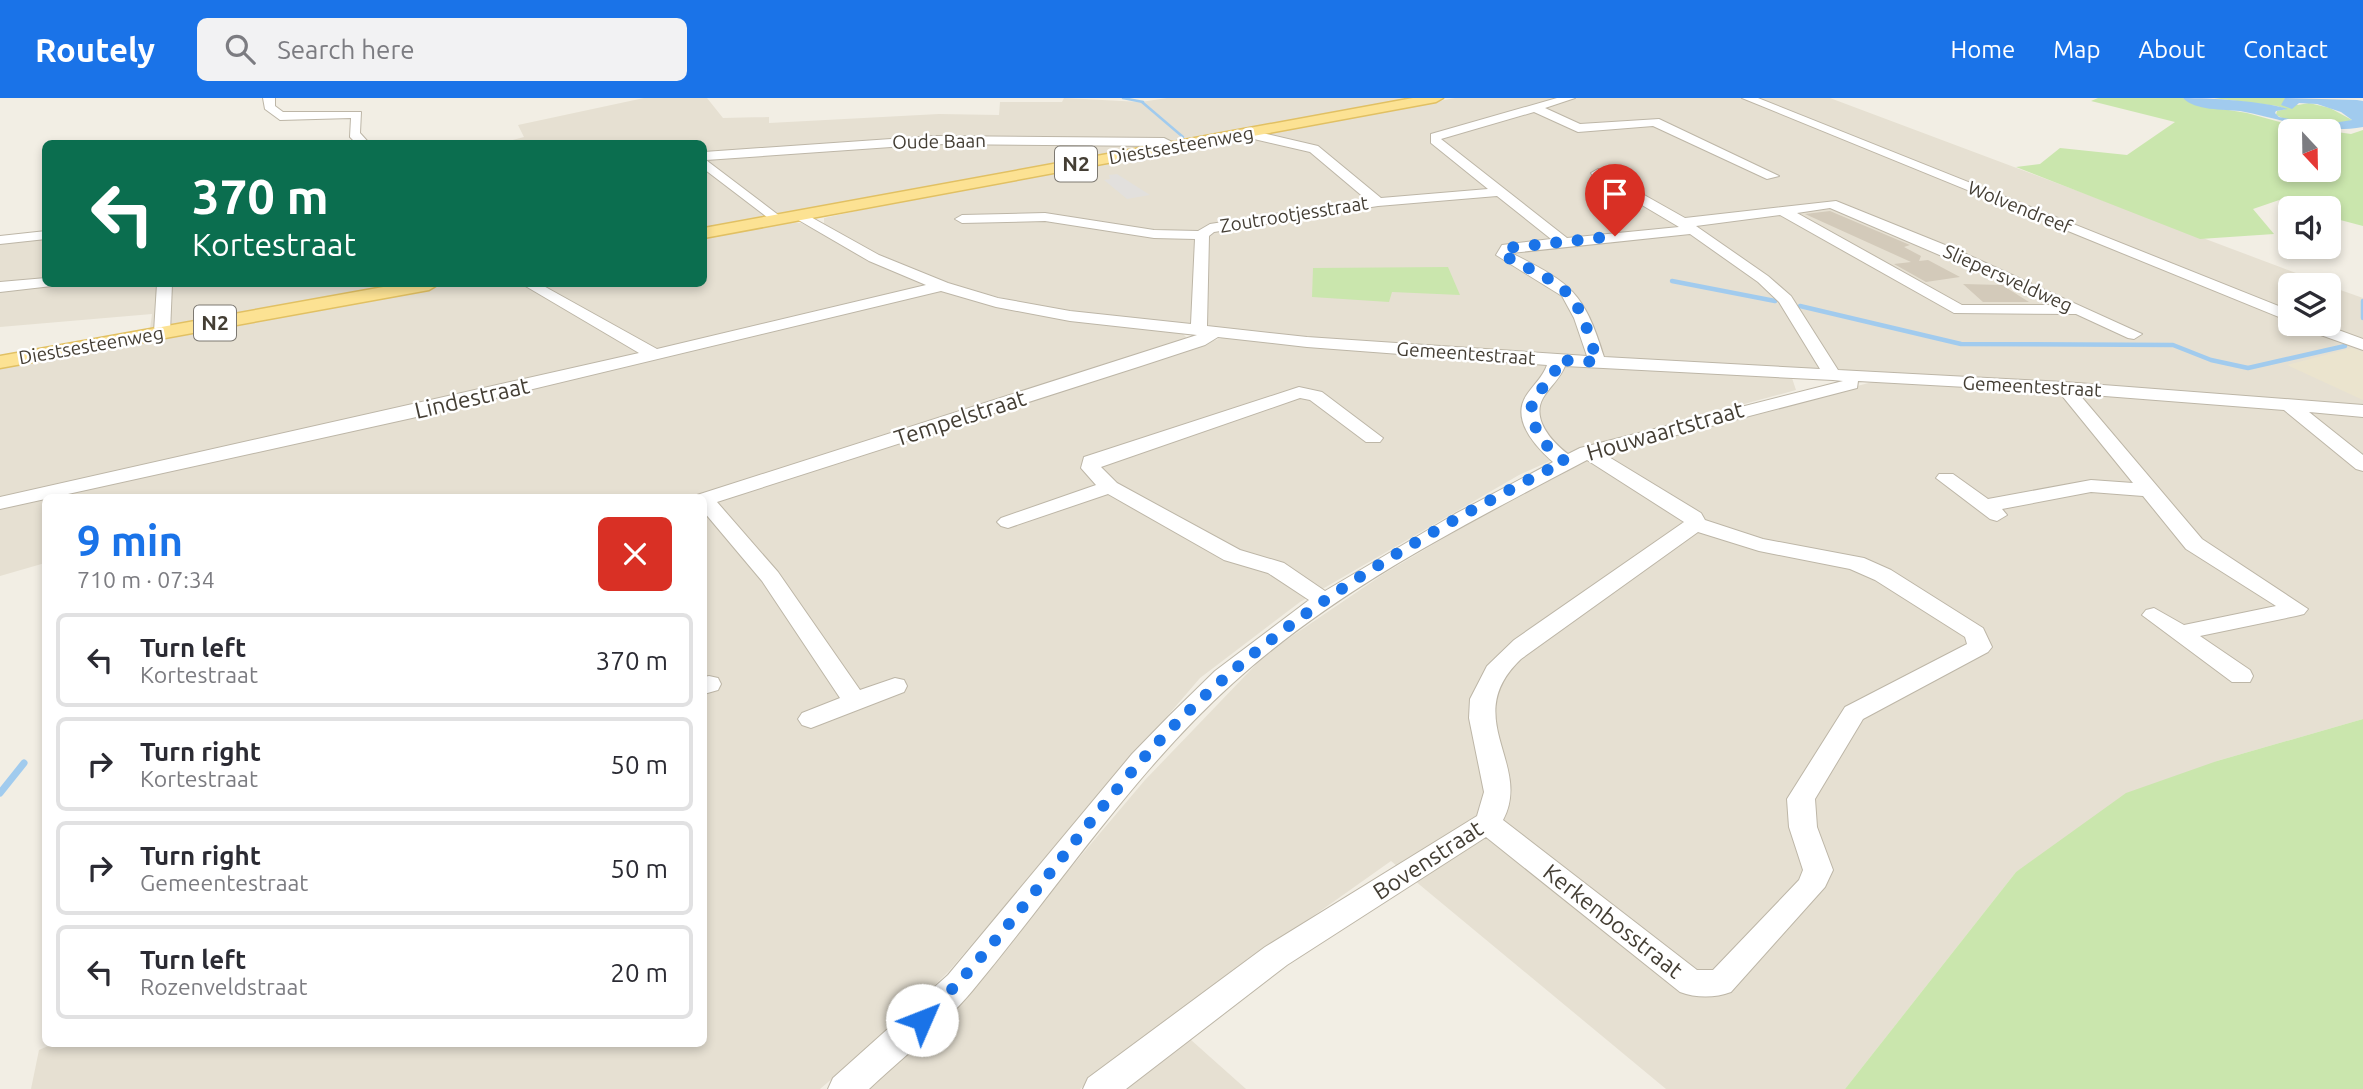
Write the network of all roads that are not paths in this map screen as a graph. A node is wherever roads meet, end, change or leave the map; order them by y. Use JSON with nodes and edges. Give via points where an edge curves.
{"nodes":[{"id":1,"x":269,"y":98,"type":"edge"},
{"id":2,"x":1436,"y":98,"type":"edge"},
{"id":3,"x":1569,"y":98,"type":"edge"},
{"id":4,"x":1748,"y":98,"type":"edge"},
{"id":5,"x":1535,"y":108,"type":"junction"},
{"id":6,"x":1245,"y":133,"type":"junction"},
{"id":7,"x":360,"y":140,"type":"edge"},
{"id":8,"x":1174,"y":146,"type":"junction"},
{"id":9,"x":707,"y":156,"type":"edge"},
{"id":10,"x":707,"y":165,"type":"edge"},
{"id":11,"x":1598,"y":173,"type":"dead end"},
{"id":12,"x":1772,"y":176,"type":"dead end"},
{"id":13,"x":1500,"y":191,"type":"junction"},
{"id":14,"x":1378,"y":202,"type":"junction"},
{"id":15,"x":1782,"y":210,"type":"junction"},
{"id":16,"x":800,"y":215,"type":"junction"},
{"id":17,"x":962,"y":219,"type":"dead end"},
{"id":18,"x":776,"y":220,"type":"junction"},
{"id":19,"x":1687,"y":226,"type":"junction"},
{"id":20,"x":707,"y":232,"type":"edge"},
{"id":21,"x":42,"y":235,"type":"edge"},
{"id":22,"x":1202,"y":235,"type":"junction"},
{"id":23,"x":0,"y":240,"type":"edge"},
{"id":24,"x":1562,"y":241,"type":"junction"},
{"id":25,"x":42,"y":283,"type":"edge"},
{"id":26,"x":942,"y":286,"type":"junction"},
{"id":27,"x":0,"y":287,"type":"edge"},
{"id":28,"x":164,"y":287,"type":"edge"},
{"id":29,"x":412,"y":287,"type":"edge"},
{"id":30,"x":534,"y":287,"type":"edge"},
{"id":31,"x":2080,"y":310,"type":"junction"},
{"id":32,"x":2278,"y":312,"type":"edge"},
{"id":33,"x":162,"y":332,"type":"junction"},
{"id":34,"x":1206,"y":332,"type":"junction"},
{"id":35,"x":2134,"y":334,"type":"dead end"},
{"id":36,"x":2339,"y":336,"type":"edge"},
{"id":37,"x":2363,"y":345,"type":"edge"},
{"id":38,"x":654,"y":354,"type":"junction"},
{"id":39,"x":1557,"y":360,"type":"junction"},
{"id":40,"x":0,"y":362,"type":"edge"},
{"id":41,"x":1597,"y":362,"type":"junction"},
{"id":42,"x":1808,"y":373,"type":"junction"},
{"id":43,"x":1833,"y":375,"type":"junction"},
{"id":44,"x":1851,"y":384,"type":"dead end"},
{"id":45,"x":2064,"y":387,"type":"junction"},
{"id":46,"x":1807,"y":393,"type":"junction"},
{"id":47,"x":2289,"y":405,"type":"junction"},
{"id":48,"x":2363,"y":411,"type":"edge"},
{"id":49,"x":1373,"y":438,"type":"dead end"},
{"id":50,"x":1576,"y":456,"type":"junction"},
{"id":51,"x":2363,"y":465,"type":"edge"},
{"id":52,"x":1946,"y":478,"type":"dead end"},
{"id":53,"x":1110,"y":487,"type":"junction"},
{"id":54,"x":2147,"y":490,"type":"junction"},
{"id":55,"x":707,"y":499,"type":"edge"},
{"id":56,"x":0,"y":503,"type":"edge"},
{"id":57,"x":707,"y":504,"type":"edge"},
{"id":58,"x":1985,"y":506,"type":"junction"},
{"id":59,"x":2002,"y":518,"type":"dead end"},
{"id":60,"x":1008,"y":522,"type":"dead end"},
{"id":61,"x":1695,"y":523,"type":"junction"},
{"id":62,"x":1324,"y":600,"type":"junction"},
{"id":63,"x":2154,"y":615,"type":"dead end"},
{"id":64,"x":2180,"y":633,"type":"junction"},
{"id":65,"x":2241,"y":676,"type":"dead end"},
{"id":66,"x":895,"y":686,"type":"dead end"},
{"id":67,"x":855,"y":702,"type":"junction"},
{"id":68,"x":811,"y":719,"type":"dead end"},
{"id":69,"x":1487,"y":823,"type":"junction"},
{"id":70,"x":845,"y":1089,"type":"edge"},
{"id":71,"x":1100,"y":1089,"type":"edge"}],
"edges":[{"from":1,"to":7,"type":"street","via":[[269,107],[280,116],[357,114],[354,134]]},
{"from":2,"to":6,"type":"main road","name":"Diestsesteenweg","number":"N2"},
{"from":3,"to":5,"type":"street"},
{"from":4,"to":32,"type":"street","name":"Wolvendreef"},
{"from":5,"to":12,"type":"street","via":[[1578,128],[1656,122]]},
{"from":5,"to":13,"type":"street","via":[[1440,134],[1435,140]]},
{"from":6,"to":8,"type":"main road","name":"Diestsesteenweg","number":"N2"},
{"from":6,"to":14,"type":"street","name":"Zoutrootjesstraat","via":[[1323,154]]},
{"from":8,"to":9,"type":"street","name":"Oude Baan","via":[[1164,142],[934,140]]},
{"from":8,"to":16,"type":"main road","name":"Diestsesteenweg","number":"N2"},
{"from":10,"to":18,"type":"street"},
{"from":11,"to":19,"type":"street"},
{"from":13,"to":14,"type":"street"},
{"from":13,"to":24,"type":"street"},
{"from":14,"to":22,"type":"street","name":"Zoutrootjesstraat","via":[[1210,228]]},
{"from":15,"to":19,"type":"street"},
{"from":15,"to":31,"type":"street","name":"Sliepersveldweg","via":[[1831,204]]},
{"from":15,"to":31,"type":"street","name":"Sliepersveldweg","via":[[1960,310]]},
{"from":16,"to":18,"type":"main road","name":"Diestsesteenweg","number":"N2"},
{"from":16,"to":26,"type":"street","name":"Gemeentestraat","via":[[874,258]]},
{"from":17,"to":22,"type":"street","via":[[1045,218],[1154,234]]},
{"from":18,"to":20,"type":"main road","name":"Diestsesteenweg","number":"N2"},
{"from":19,"to":24,"type":"street"},
{"from":19,"to":43,"type":"street","via":[[1785,299]]},
{"from":21,"to":23,"type":"street"},
{"from":22,"to":34,"type":"street","name":"Zoutrootjesstraat"},
{"from":24,"to":41,"type":"street","via":[[1507,248],[1503,255],[1569,292],[1583,313]]},
{"from":25,"to":27,"type":"street"},
{"from":26,"to":34,"type":"street","name":"Gemeentestraat","via":[[1046,312]]},
{"from":26,"to":38,"type":"street","name":"Lindestraat"},
{"from":28,"to":33,"type":"street"},
{"from":29,"to":33,"type":"main road","name":"Diestsesteenweg","number":"N2"},
{"from":30,"to":38,"type":"street"},
{"from":31,"to":35,"type":"street"},
{"from":33,"to":40,"type":"main road","name":"Diestsesteenweg","number":"N2"},
{"from":34,"to":39,"type":"street","name":"Gemeentestraat"},
{"from":34,"to":55,"type":"street","name":"Tempelstraat","via":[[1210,337]]},
{"from":36,"to":37,"type":"street"},
{"from":38,"to":56,"type":"street","name":"Lindestraat"},
{"from":39,"to":41,"type":"street","name":"Gemeentestraat"},
{"from":39,"to":50,"type":"street","via":[[1555,371],[1532,402],[1531,412],[1545,442]]},
{"from":41,"to":42,"type":"street","name":"Gemeentestraat"},
{"from":42,"to":43,"type":"street","name":"Gemeentestraat"},
{"from":42,"to":46,"type":"street","via":[[1813,387]]},
{"from":43,"to":45,"type":"street","name":"Gemeentestraat"},
{"from":44,"to":46,"type":"street","name":"Houwaartstraat"},
{"from":45,"to":47,"type":"street","name":"Gemeentestraat"},
{"from":45,"to":54,"type":"street"},
{"from":46,"to":50,"type":"street","name":"Houwaartstraat"},
{"from":47,"to":48,"type":"street","name":"Gemeentestraat"},
{"from":47,"to":51,"type":"street"},
{"from":49,"to":53,"type":"street","via":[[1316,396],[1299,392],[1097,457],[1091,468]]},
{"from":50,"to":61,"type":"street","via":[[1694,517]]},
{"from":50,"to":62,"type":"street","name":"Houwaartstraat"},
{"from":52,"to":58,"type":"street"},
{"from":53,"to":60,"type":"street"},
{"from":53,"to":62,"type":"street","via":[[1232,555],[1276,568]]},
{"from":54,"to":58,"type":"street","via":[[2091,486]]},
{"from":54,"to":64,"type":"street","via":[[2194,544],[2296,609]]},
{"from":57,"to":67,"type":"street","via":[[770,577]]},
{"from":58,"to":59,"type":"street"},
{"from":61,"to":69,"type":"street","name":"Bovenstraat","via":[[1499,666],[1488,682],[1481,707],[1482,732],[1499,792],[1496,812]]},
{"from":61,"to":69,"type":"street","name":"Kerkenbosstraat","via":[[1759,545],[1856,563],[1975,633],[1980,647],[1854,713],[1801,799],[1803,827],[1818,870],[1810,887],[1720,983],[1691,983]]},
{"from":62,"to":70,"type":"street","name":"Houwaartstraat","via":[[1265,641],[1178,722],[959,984]]},
{"from":63,"to":64,"type":"street"},
{"from":64,"to":65,"type":"street"},
{"from":66,"to":67,"type":"street"},
{"from":67,"to":68,"type":"street"},
{"from":69,"to":71,"type":"street","name":"Bovenstraat","via":[[1276,956]]}]}
